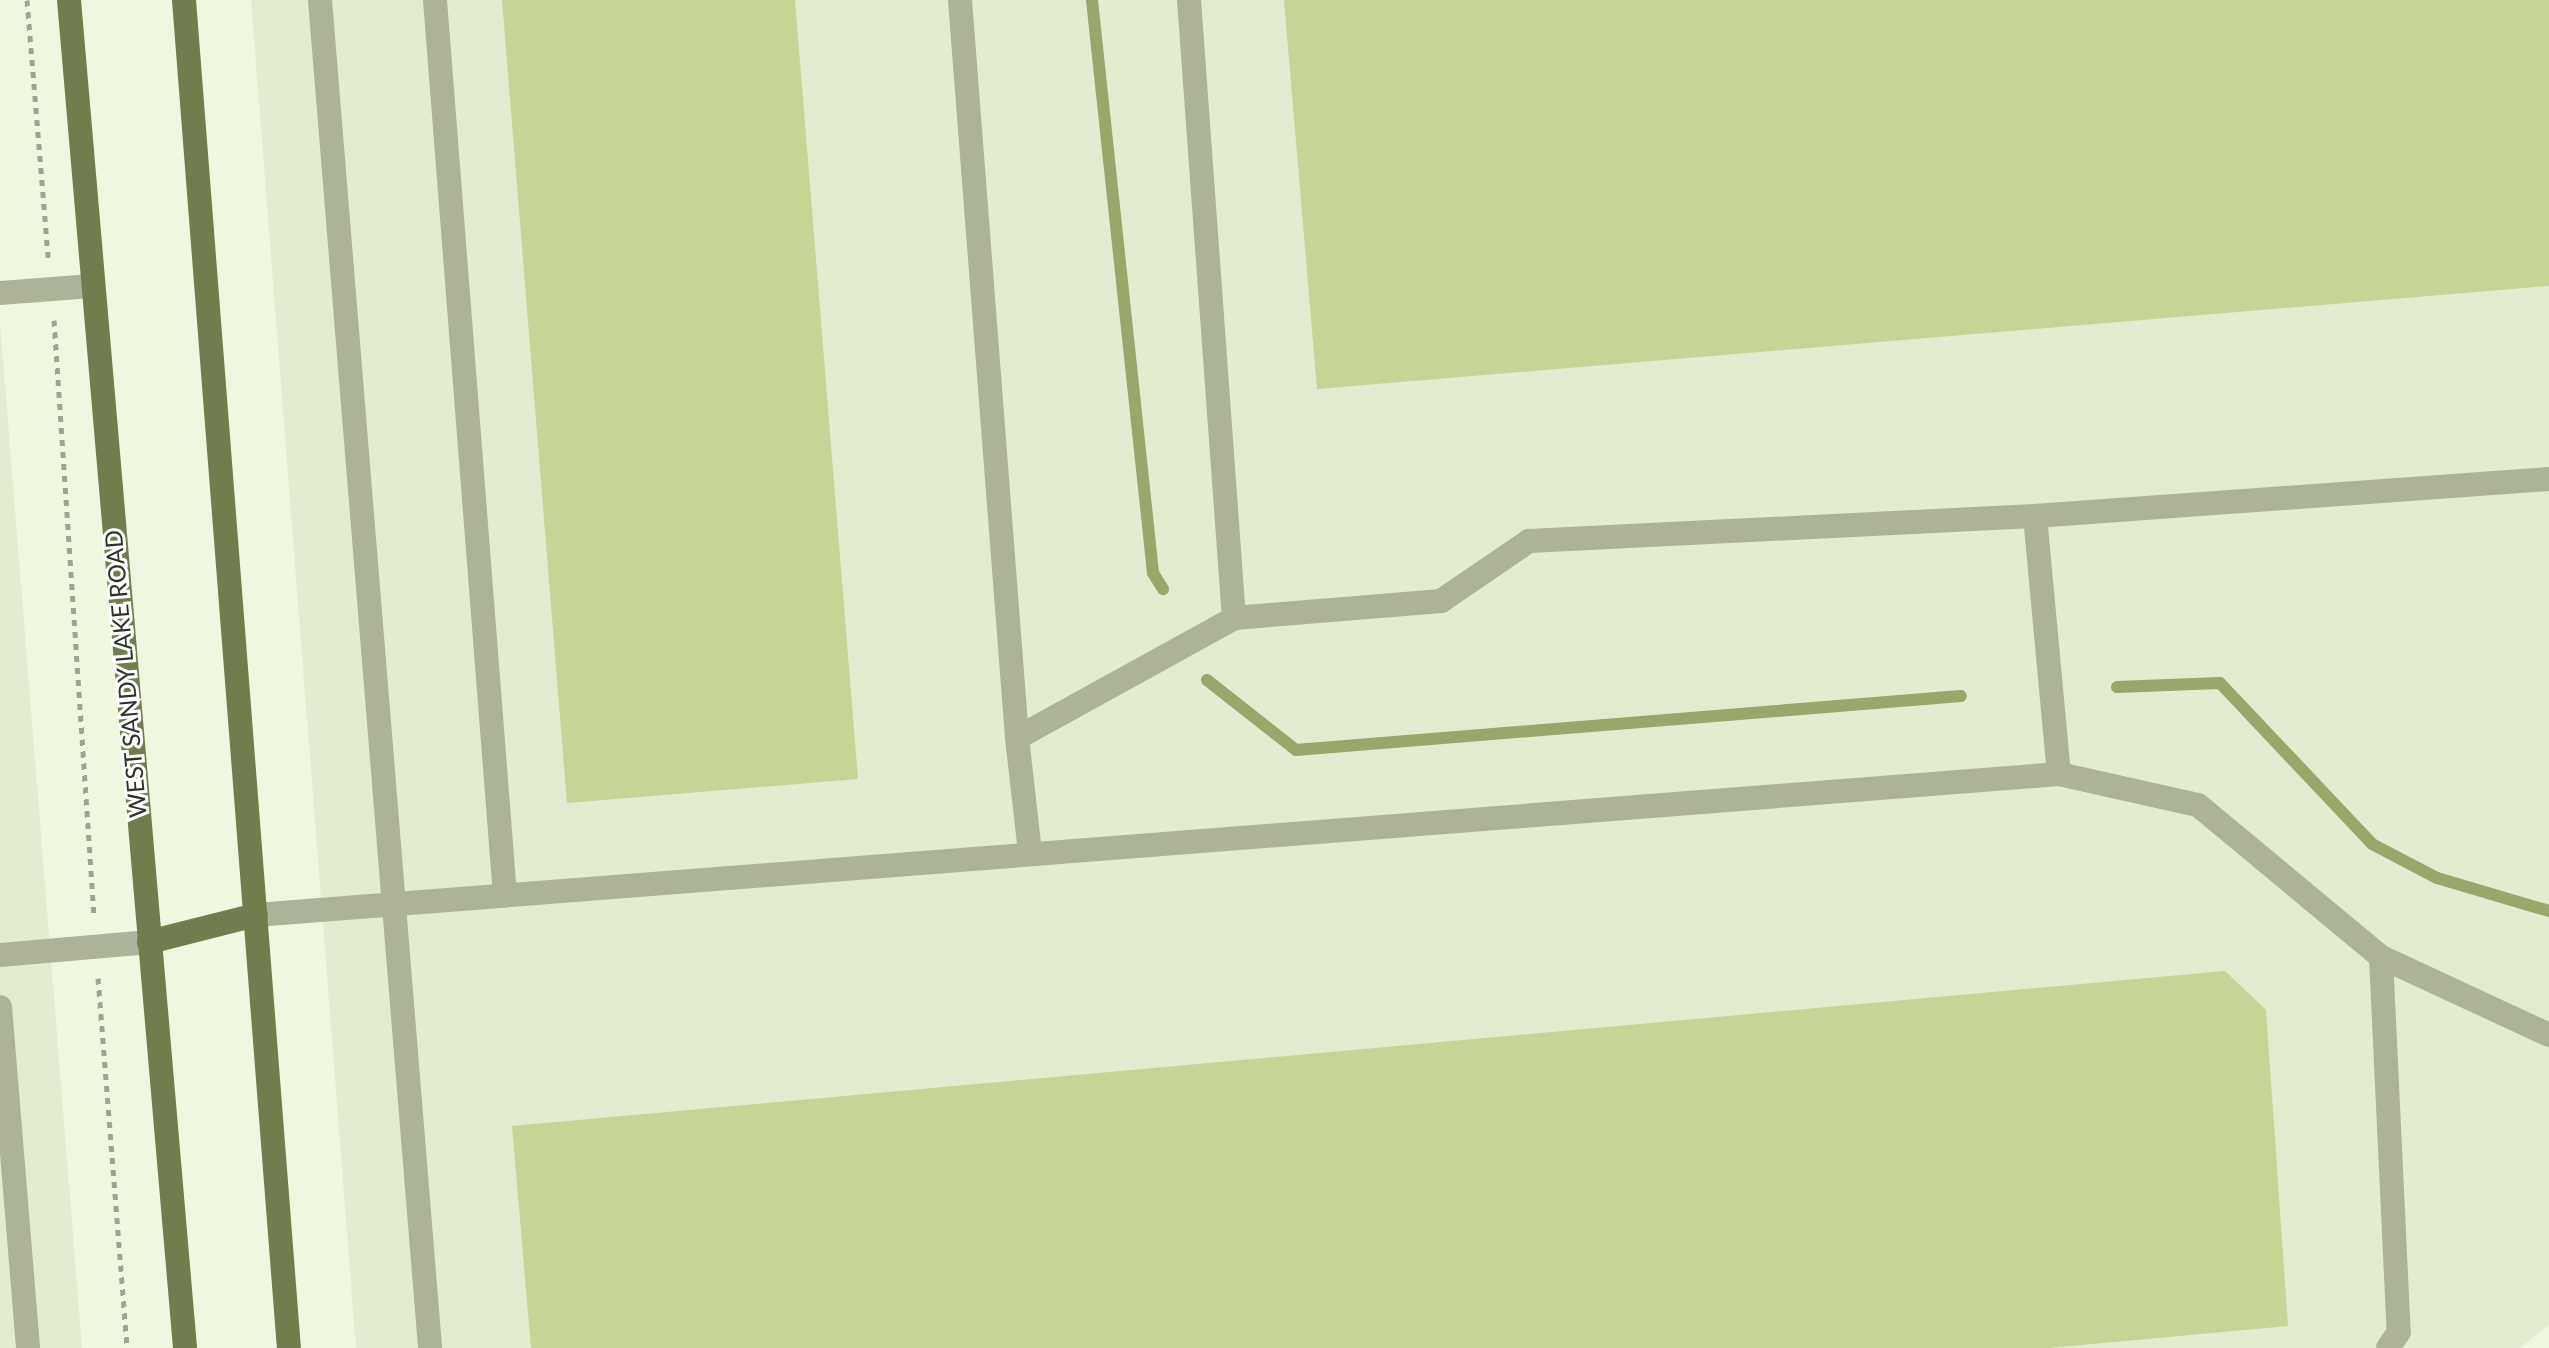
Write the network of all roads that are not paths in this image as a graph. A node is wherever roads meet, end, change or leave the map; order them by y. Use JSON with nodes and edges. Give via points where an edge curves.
{"nodes":[{"id":1,"x":69,"y":0,"type":"edge"},
{"id":2,"x":184,"y":0,"type":"edge"},
{"id":3,"x":320,"y":0,"type":"edge"},
{"id":4,"x":435,"y":0,"type":"edge"},
{"id":5,"x":960,"y":0,"type":"edge"},
{"id":6,"x":1189,"y":0,"type":"edge"},
{"id":7,"x":92,"y":286,"type":"junction"},
{"id":8,"x":0,"y":293,"type":"edge"},
{"id":9,"x":2549,"y":479,"type":"edge"},
{"id":10,"x":2035,"y":516,"type":"junction"},
{"id":11,"x":1234,"y":618,"type":"junction"},
{"id":12,"x":1017,"y":738,"type":"junction"},
{"id":13,"x":2059,"y":774,"type":"junction"},
{"id":14,"x":1030,"y":852,"type":"junction"},
{"id":15,"x":505,"y":895,"type":"junction"},
{"id":16,"x":399,"y":904,"type":"junction"},
{"id":17,"x":256,"y":915,"type":"junction"},
{"id":18,"x":149,"y":942,"type":"junction"},
{"id":19,"x":0,"y":955,"type":"edge"},
{"id":20,"x":2381,"y":957,"type":"junction"},
{"id":21,"x":0,"y":1007,"type":"edge"},
{"id":22,"x":2549,"y":1035,"type":"edge"},
{"id":23,"x":28,"y":1348,"type":"edge"},
{"id":24,"x":185,"y":1348,"type":"edge"},
{"id":25,"x":289,"y":1348,"type":"edge"},
{"id":26,"x":430,"y":1348,"type":"edge"},
{"id":27,"x":2388,"y":1348,"type":"edge"}],
"edges":[{"from":1,"to":7,"type":"main road","name":"WEST SANDY LAKE ROAD"},
{"from":2,"to":17,"type":"main road"},
{"from":3,"to":16,"type":"lane"},
{"from":4,"to":15,"type":"lane"},
{"from":5,"to":12,"type":"lane"},
{"from":6,"to":11,"type":"lane"},
{"from":7,"to":8,"type":"lane"},
{"from":7,"to":18,"type":"main road","name":"WEST SANDY LAKE ROAD"},
{"from":9,"to":10,"type":"lane"},
{"from":10,"to":11,"type":"lane","via":[[1529,541],[1441,601]]},
{"from":10,"to":13,"type":"lane"},
{"from":11,"to":12,"type":"lane"},
{"from":12,"to":14,"type":"lane"},
{"from":13,"to":14,"type":"lane"},
{"from":13,"to":20,"type":"lane","via":[[2198,805]]},
{"from":14,"to":15,"type":"lane"},
{"from":15,"to":16,"type":"lane"},
{"from":16,"to":17,"type":"lane"},
{"from":16,"to":26,"type":"lane"},
{"from":17,"to":18,"type":"main road"},
{"from":17,"to":25,"type":"main road"},
{"from":18,"to":19,"type":"lane"},
{"from":18,"to":24,"type":"main road","name":"WEST SANDY LAKE ROAD"},
{"from":20,"to":22,"type":"lane"},
{"from":20,"to":27,"type":"lane","via":[[2399,1332]]},
{"from":21,"to":23,"type":"lane"}]}
